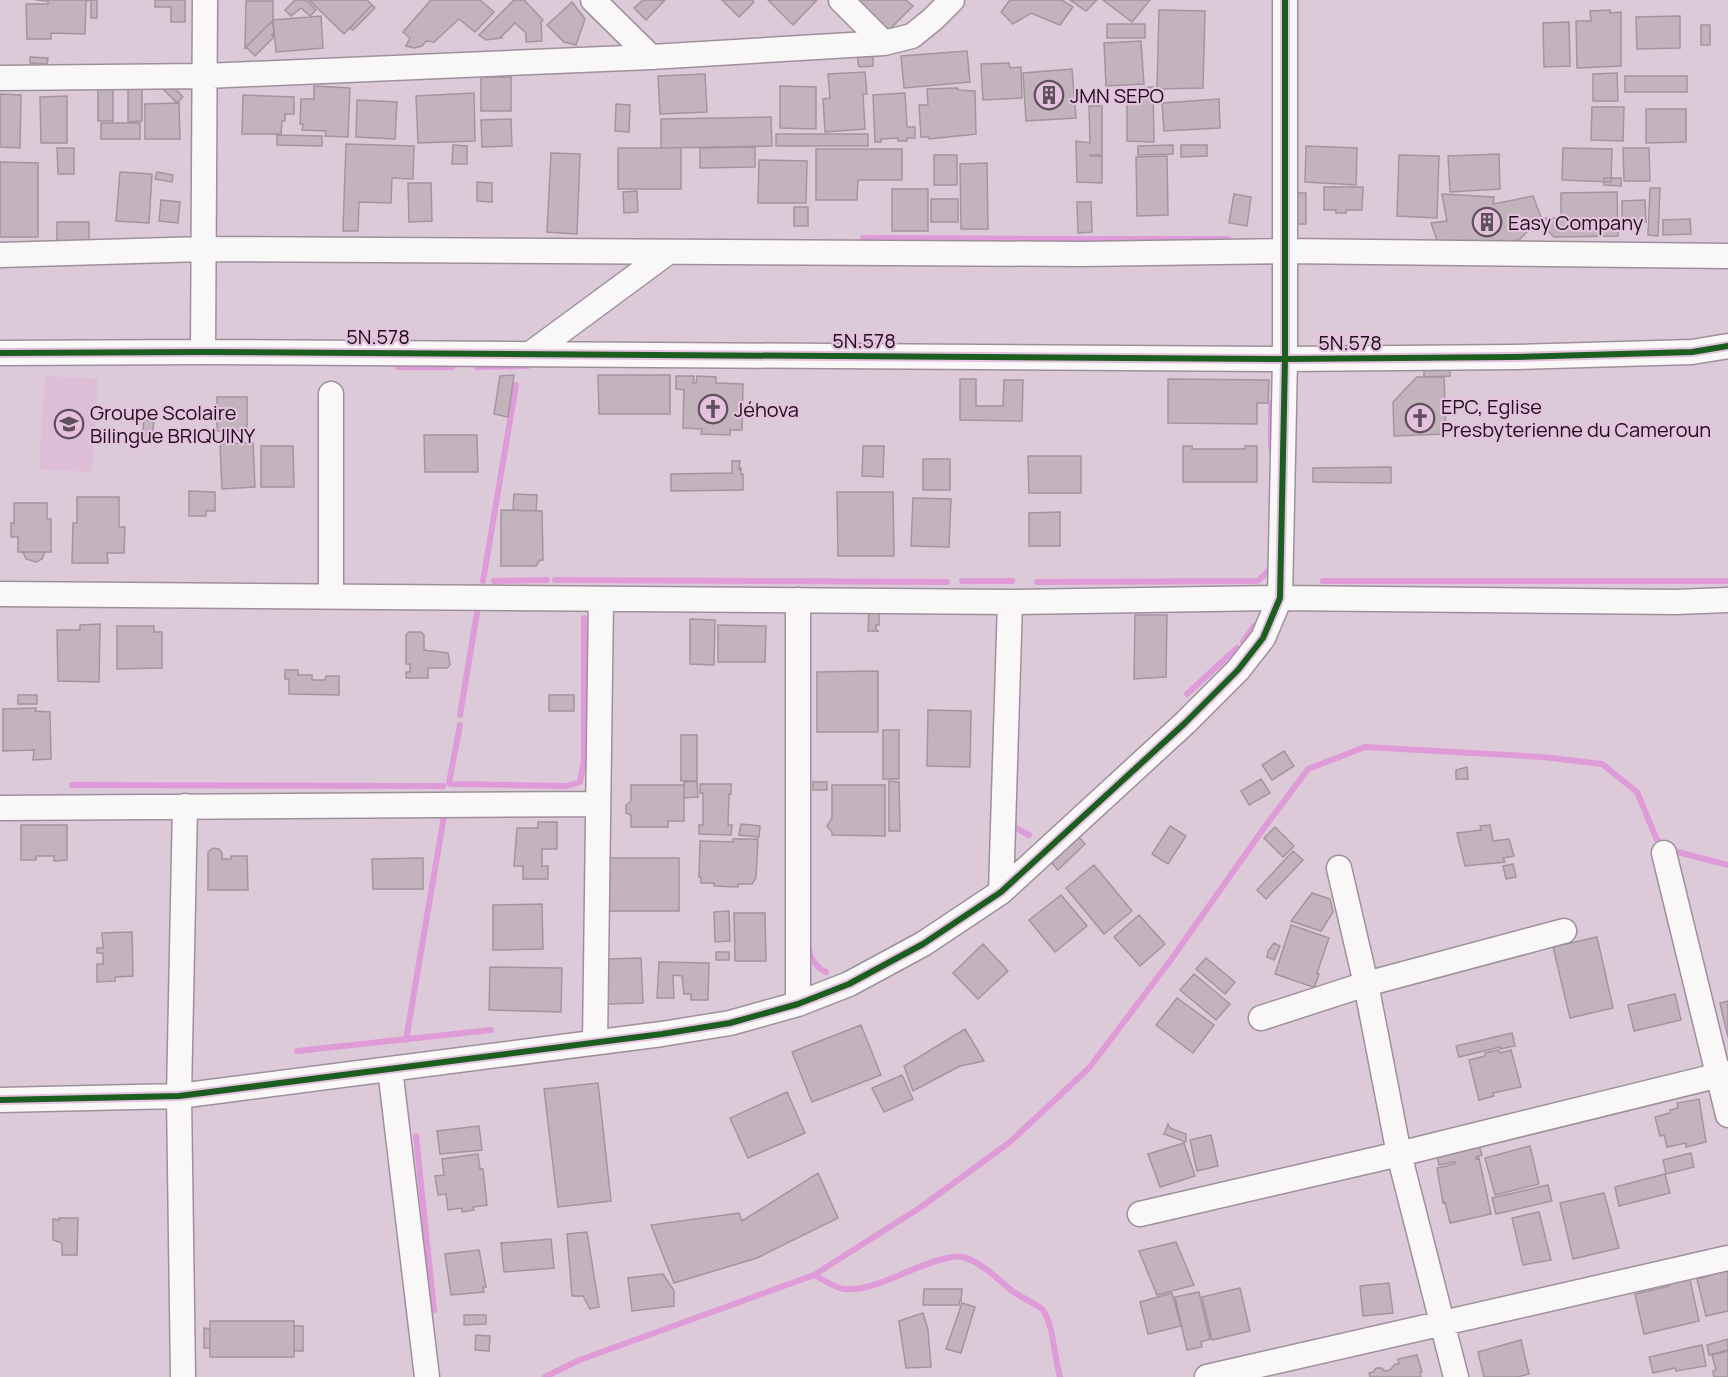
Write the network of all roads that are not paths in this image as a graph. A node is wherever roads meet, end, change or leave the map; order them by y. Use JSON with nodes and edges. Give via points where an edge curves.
{"nodes":[{"id":1,"x":205,"y":0,"type":"edge"},
{"id":2,"x":593,"y":0,"type":"edge"},
{"id":3,"x":841,"y":0,"type":"edge"},
{"id":4,"x":952,"y":0,"type":"edge"},
{"id":5,"x":1285,"y":0,"type":"edge"},
{"id":6,"x":884,"y":43,"type":"junction"},
{"id":7,"x":651,"y":57,"type":"junction"},
{"id":8,"x":205,"y":76,"type":"junction"},
{"id":9,"x":0,"y":78,"type":"edge"},
{"id":10,"x":203,"y":249,"type":"junction"},
{"id":11,"x":1285,"y":251,"type":"junction"},
{"id":12,"x":667,"y":253,"type":"junction"},
{"id":13,"x":0,"y":255,"type":"edge"},
{"id":14,"x":1728,"y":256,"type":"edge"},
{"id":15,"x":1728,"y":346,"type":"edge"},
{"id":16,"x":203,"y":352,"type":"junction"},
{"id":17,"x":0,"y":353,"type":"edge"},
{"id":18,"x":530,"y":354,"type":"junction"},
{"id":19,"x":1285,"y":359,"type":"junction"},
{"id":20,"x":331,"y":394,"type":"dead end"},
{"id":21,"x":0,"y":594,"type":"edge"},
{"id":22,"x":331,"y":596,"type":"junction"},
{"id":23,"x":1280,"y":598,"type":"junction"},
{"id":24,"x":601,"y":599,"type":"junction"},
{"id":25,"x":798,"y":600,"type":"junction"},
{"id":26,"x":1728,"y":600,"type":"edge"},
{"id":27,"x":1010,"y":602,"type":"junction"},
{"id":28,"x":598,"y":804,"type":"junction"},
{"id":29,"x":185,"y":806,"type":"junction"},
{"id":30,"x":0,"y":808,"type":"edge"},
{"id":31,"x":1664,"y":853,"type":"dead end"},
{"id":32,"x":1339,"y":868,"type":"dead end"},
{"id":33,"x":1001,"y":892,"type":"junction"},
{"id":34,"x":1564,"y":931,"type":"dead end"},
{"id":35,"x":1366,"y":984,"type":"junction"},
{"id":36,"x":798,"y":1004,"type":"junction"},
{"id":37,"x":1261,"y":1018,"type":"dead end"},
{"id":38,"x":595,"y":1042,"type":"junction"},
{"id":39,"x":390,"y":1069,"type":"junction"},
{"id":40,"x":1723,"y":1075,"type":"edge"},
{"id":41,"x":178,"y":1096,"type":"junction"},
{"id":42,"x":0,"y":1100,"type":"edge"},
{"id":43,"x":1728,"y":1115,"type":"edge"},
{"id":44,"x":1399,"y":1154,"type":"junction"},
{"id":45,"x":1140,"y":1214,"type":"dead end"},
{"id":46,"x":1728,"y":1257,"type":"edge"},
{"id":47,"x":1443,"y":1323,"type":"junction"},
{"id":48,"x":183,"y":1377,"type":"edge"},
{"id":49,"x":427,"y":1377,"type":"edge"},
{"id":50,"x":1207,"y":1377,"type":"edge"},
{"id":51,"x":1456,"y":1377,"type":"edge"}],
"edges":[{"from":1,"to":8,"type":"street"},
{"from":2,"to":7,"type":"street"},
{"from":3,"to":6,"type":"street"},
{"from":4,"to":6,"type":"street","via":[[912,36]]},
{"from":5,"to":11,"type":"street"},
{"from":6,"to":7,"type":"street"},
{"from":7,"to":8,"type":"street"},
{"from":8,"to":9,"type":"street"},
{"from":8,"to":10,"type":"street"},
{"from":10,"to":12,"type":"street"},
{"from":10,"to":13,"type":"street"},
{"from":10,"to":16,"type":"street"},
{"from":11,"to":12,"type":"street"},
{"from":11,"to":14,"type":"street"},
{"from":11,"to":19,"type":"street"},
{"from":12,"to":18,"type":"street"},
{"from":15,"to":19,"type":"street","name":"5N.578","via":[[1668,353]]},
{"from":16,"to":17,"type":"street","name":"5N.578"},
{"from":16,"to":18,"type":"street","name":"5N.578"},
{"from":18,"to":19,"type":"street","name":"5N.578"},
{"from":19,"to":23,"type":"street"},
{"from":20,"to":22,"type":"street"},
{"from":21,"to":22,"type":"street"},
{"from":22,"to":24,"type":"street"},
{"from":23,"to":26,"type":"street"},
{"from":23,"to":27,"type":"street"},
{"from":23,"to":33,"type":"street","via":[[1263,638],[1238,670]]},
{"from":24,"to":25,"type":"street"},
{"from":24,"to":28,"type":"street"},
{"from":25,"to":27,"type":"street"},
{"from":25,"to":36,"type":"street"},
{"from":27,"to":33,"type":"street"},
{"from":28,"to":29,"type":"street"},
{"from":28,"to":38,"type":"street"},
{"from":29,"to":30,"type":"street"},
{"from":29,"to":41,"type":"street"},
{"from":31,"to":40,"type":"street"},
{"from":32,"to":35,"type":"street"},
{"from":33,"to":36,"type":"street","via":[[923,944],[849,984]]},
{"from":34,"to":35,"type":"street"},
{"from":35,"to":37,"type":"street"},
{"from":35,"to":44,"type":"street"},
{"from":36,"to":38,"type":"street","via":[[730,1023]]},
{"from":38,"to":39,"type":"street"},
{"from":39,"to":41,"type":"street"},
{"from":39,"to":49,"type":"street"},
{"from":40,"to":43,"type":"street"},
{"from":40,"to":44,"type":"street"},
{"from":41,"to":42,"type":"street"},
{"from":41,"to":48,"type":"street"},
{"from":44,"to":45,"type":"street"},
{"from":44,"to":47,"type":"street"},
{"from":46,"to":47,"type":"street"},
{"from":47,"to":50,"type":"street"},
{"from":47,"to":51,"type":"street"}]}
